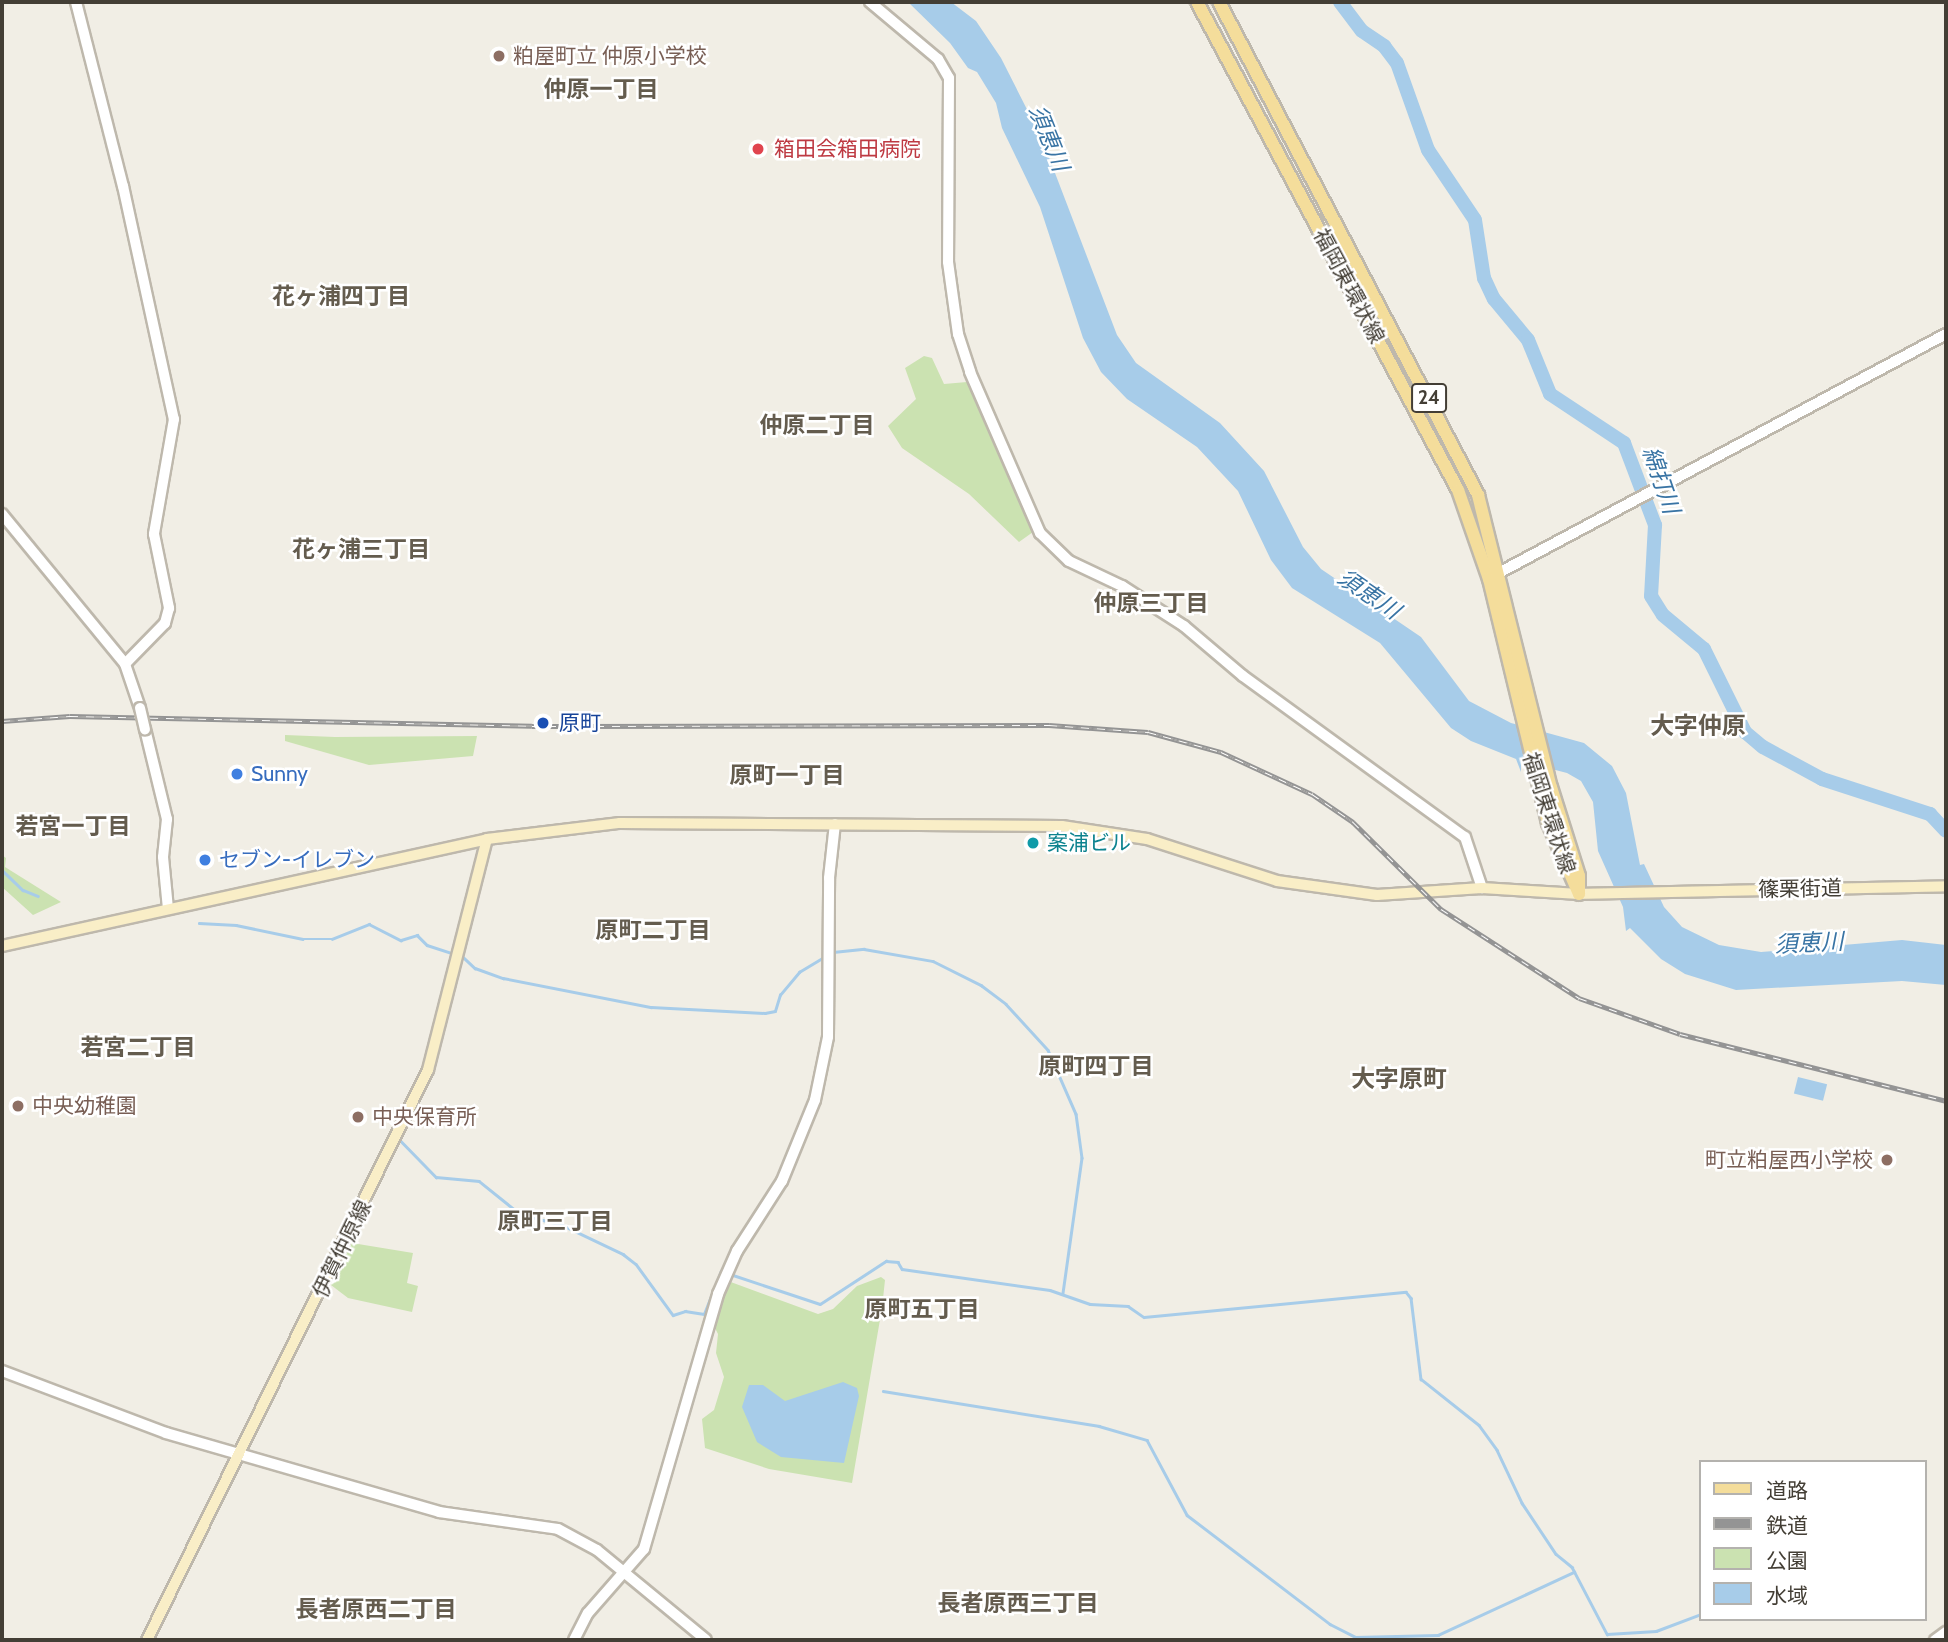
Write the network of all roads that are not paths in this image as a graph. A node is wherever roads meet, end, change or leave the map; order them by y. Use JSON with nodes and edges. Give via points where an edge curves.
{"nodes":[{"id":1,"x":76,"y":2,"type":"edge"},
{"id":2,"x":870,"y":2,"type":"edge"},
{"id":3,"x":1197,"y":2,"type":"edge"},
{"id":4,"x":1219,"y":2,"type":"edge"},
{"id":5,"x":1946,"y":334,"type":"edge"},
{"id":6,"x":2,"y":514,"type":"edge"},
{"id":7,"x":1494,"y":575,"type":"junction"},
{"id":8,"x":125,"y":664,"type":"junction"},
{"id":9,"x":1528,"y":722,"type":"junction"},
{"id":10,"x":835,"y":824,"type":"junction"},
{"id":11,"x":487,"y":839,"type":"junction"},
{"id":12,"x":1946,"y":886,"type":"edge"},
{"id":13,"x":1482,"y":888,"type":"junction"},
{"id":14,"x":1579,"y":894,"type":"junction"},
{"id":15,"x":168,"y":909,"type":"junction"},
{"id":16,"x":2,"y":946,"type":"edge"},
{"id":17,"x":2,"y":1371,"type":"edge"},
{"id":18,"x":241,"y":1453,"type":"junction"},
{"id":19,"x":623,"y":1574,"type":"junction"},
{"id":20,"x":1946,"y":1632,"type":"edge"},
{"id":21,"x":147,"y":1640,"type":"edge"},
{"id":22,"x":574,"y":1640,"type":"edge"},
{"id":23,"x":706,"y":1640,"type":"edge"},
{"id":24,"x":1936,"y":1640,"type":"edge"}],
"edges":[{"from":1,"to":8,"type":"street","via":[[123,186],[174,419],[153,534],[169,607],[165,623]]},
{"from":2,"to":13,"type":"street","via":[[938,59],[949,78],[948,262],[958,334],[1040,533],[1069,561],[1122,586],[1184,626],[1243,676],[1465,837]]},
{"from":3,"to":7,"type":"main road","name":"福岡東環状線","number":"24","via":[[1458,490]]},
{"from":4,"to":7,"type":"main road","name":"福岡東環状線","number":"24","via":[[1469,474]]},
{"from":5,"to":7,"type":"street"},
{"from":6,"to":8,"type":"street"},
{"from":7,"to":9,"type":"main road","name":"福岡東環状線","number":"24"},
{"from":8,"to":15,"type":"street","bridge":true,"via":[[167,819],[163,857]]},
{"from":9,"to":14,"type":"main road","name":"福岡東環状線","number":"24","via":[[1579,876]]},
{"from":9,"to":14,"type":"main road","name":"福岡東環状線","number":"24","via":[[1536,775],[1568,876]]},
{"from":10,"to":11,"type":"main road","name":"篠栗街道","via":[[590,824]]},
{"from":10,"to":13,"type":"main road","name":"篠栗街道","via":[[1062,826],[1147,839],[1277,881],[1327,891],[1409,895]]},
{"from":10,"to":19,"type":"street","via":[[829,878],[828,1037],[815,1100],[782,1181],[725,1276],[644,1549]]},
{"from":11,"to":15,"type":"main road","name":"篠栗街道"},
{"from":11,"to":18,"type":"main road","name":"伊賀仲原線","via":[[428,1070]]},
{"from":12,"to":14,"type":"main road","name":"篠栗街道"},
{"from":13,"to":14,"type":"main road","name":"篠栗街道"},
{"from":15,"to":16,"type":"main road","name":"篠栗街道"},
{"from":17,"to":18,"type":"street","via":[[134,1422]]},
{"from":18,"to":19,"type":"street","via":[[439,1512],[558,1529],[597,1550]]},
{"from":18,"to":21,"type":"main road","name":"伊賀仲原線"},
{"from":19,"to":22,"type":"street","via":[[588,1613]]},
{"from":19,"to":23,"type":"street"},
{"from":20,"to":24,"type":"street"}]}
